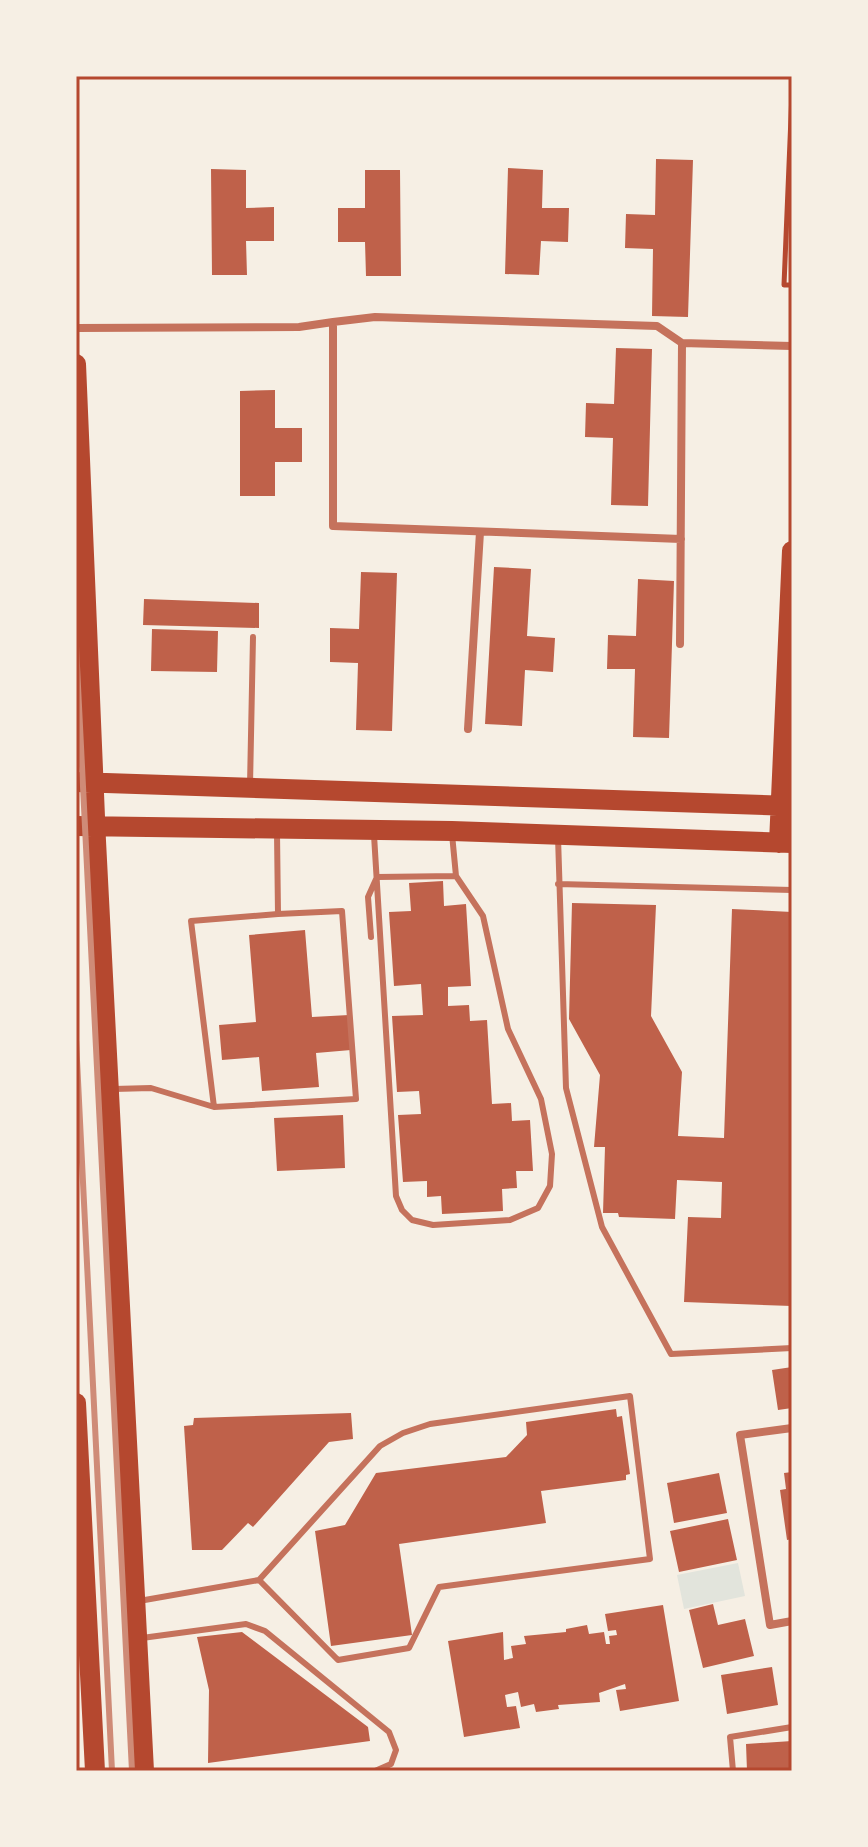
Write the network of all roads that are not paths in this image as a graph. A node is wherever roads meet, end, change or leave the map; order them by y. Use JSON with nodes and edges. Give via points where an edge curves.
{"nodes":[{"id":1,"x":333,"y":322,"type":"junction"},
{"id":2,"x":76,"y":328,"type":"edge"},
{"id":3,"x":682,"y":343,"type":"junction"},
{"id":4,"x":792,"y":346,"type":"edge"},
{"id":5,"x":76,"y":364,"type":"edge"},
{"id":6,"x":480,"y":532,"type":"junction"},
{"id":7,"x":681,"y":539,"type":"junction"},
{"id":8,"x":792,"y":551,"type":"edge"},
{"id":9,"x":253,"y":637,"type":"dead end"},
{"id":10,"x":680,"y":644,"type":"dead end"},
{"id":11,"x":468,"y":729,"type":"dead end"},
{"id":12,"x":84,"y":782,"type":"edge"},
{"id":13,"x":250,"y":789,"type":"junction"},
{"id":14,"x":786,"y":806,"type":"edge"},
{"id":15,"x":86,"y":825,"type":"edge"},
{"id":16,"x":277,"y":830,"type":"junction"},
{"id":17,"x":374,"y":831,"type":"junction"},
{"id":18,"x":452,"y":831,"type":"junction"},
{"id":19,"x":558,"y":837,"type":"junction"},
{"id":20,"x":786,"y":843,"type":"edge"},
{"id":21,"x":456,"y":876,"type":"junction"},
{"id":22,"x":377,"y":877,"type":"junction"},
{"id":23,"x":558,"y":884,"type":"junction"},
{"id":24,"x":792,"y":890,"type":"edge"},
{"id":25,"x":278,"y":914,"type":"junction"},
{"id":26,"x":371,"y":937,"type":"dead end"},
{"id":27,"x":110,"y":1089,"type":"junction"},
{"id":28,"x":214,"y":1107,"type":"junction"},
{"id":29,"x":792,"y":1348,"type":"edge"},
{"id":30,"x":76,"y":1403,"type":"edge"},
{"id":31,"x":792,"y":1428,"type":"edge"},
{"id":32,"x":259,"y":1580,"type":"junction"},
{"id":33,"x":135,"y":1601,"type":"junction"},
{"id":34,"x":792,"y":1621,"type":"edge"},
{"id":35,"x":137,"y":1638,"type":"junction"},
{"id":36,"x":84,"y":1682,"type":"edge"},
{"id":37,"x":792,"y":1727,"type":"edge"},
{"id":38,"x":95,"y":1771,"type":"edge"},
{"id":39,"x":144,"y":1771,"type":"edge"},
{"id":40,"x":375,"y":1771,"type":"edge"},
{"id":41,"x":733,"y":1771,"type":"edge"}],
"edges":[{"from":1,"to":2,"type":"street","via":[[299,327]]},
{"from":1,"to":3,"type":"street","via":[[375,317],[657,326]]},
{"from":1,"to":6,"type":"street","via":[[333,526]]},
{"from":3,"to":4,"type":"street"},
{"from":3,"to":7,"type":"street"},
{"from":5,"to":12,"type":"main road"},
{"from":6,"to":7,"type":"street"},
{"from":6,"to":11,"type":"street"},
{"from":7,"to":10,"type":"street"},
{"from":8,"to":14,"type":"main road"},
{"from":9,"to":13,"type":"lane"},
{"from":12,"to":13,"type":"main road"},
{"from":12,"to":15,"type":"main road"},
{"from":13,"to":14,"type":"main road"},
{"from":14,"to":20,"type":"main road"},
{"from":15,"to":16,"type":"main road"},
{"from":15,"to":27,"type":"main road"},
{"from":16,"to":17,"type":"main road"},
{"from":16,"to":25,"type":"lane"},
{"from":17,"to":18,"type":"main road"},
{"from":17,"to":22,"type":"lane"},
{"from":18,"to":19,"type":"main road"},
{"from":18,"to":21,"type":"lane"},
{"from":19,"to":20,"type":"main road"},
{"from":19,"to":23,"type":"lane"},
{"from":21,"to":22,"type":"lane"},
{"from":21,"to":22,"type":"lane","via":[[483,916],[508,1029],[541,1099],[552,1154],[550,1186],[538,1208],[510,1220],[433,1225],[412,1220],[396,1196]]},
{"from":22,"to":26,"type":"lane","via":[[368,897]]},
{"from":23,"to":24,"type":"lane"},
{"from":23,"to":29,"type":"lane","via":[[566,1088],[602,1227],[671,1354]]},
{"from":25,"to":28,"type":"lane","via":[[191,921]]},
{"from":25,"to":28,"type":"lane","via":[[342,911],[356,1099]]},
{"from":27,"to":28,"type":"lane","via":[[151,1088]]},
{"from":27,"to":33,"type":"main road"},
{"from":30,"to":36,"type":"main road"},
{"from":31,"to":34,"type":"street","via":[[740,1435],[770,1625]]},
{"from":32,"to":32,"type":"lane","via":[[338,1660],[409,1648],[439,1587],[650,1559],[630,1396],[430,1424],[403,1433],[380,1446]]},
{"from":32,"to":33,"type":"lane"},
{"from":33,"to":35,"type":"main road"},
{"from":35,"to":39,"type":"main road"},
{"from":35,"to":40,"type":"lane","via":[[246,1624],[265,1631],[389,1732],[396,1750],[391,1764]]},
{"from":36,"to":38,"type":"main road"},
{"from":37,"to":41,"type":"lane","via":[[730,1737]]}]}
